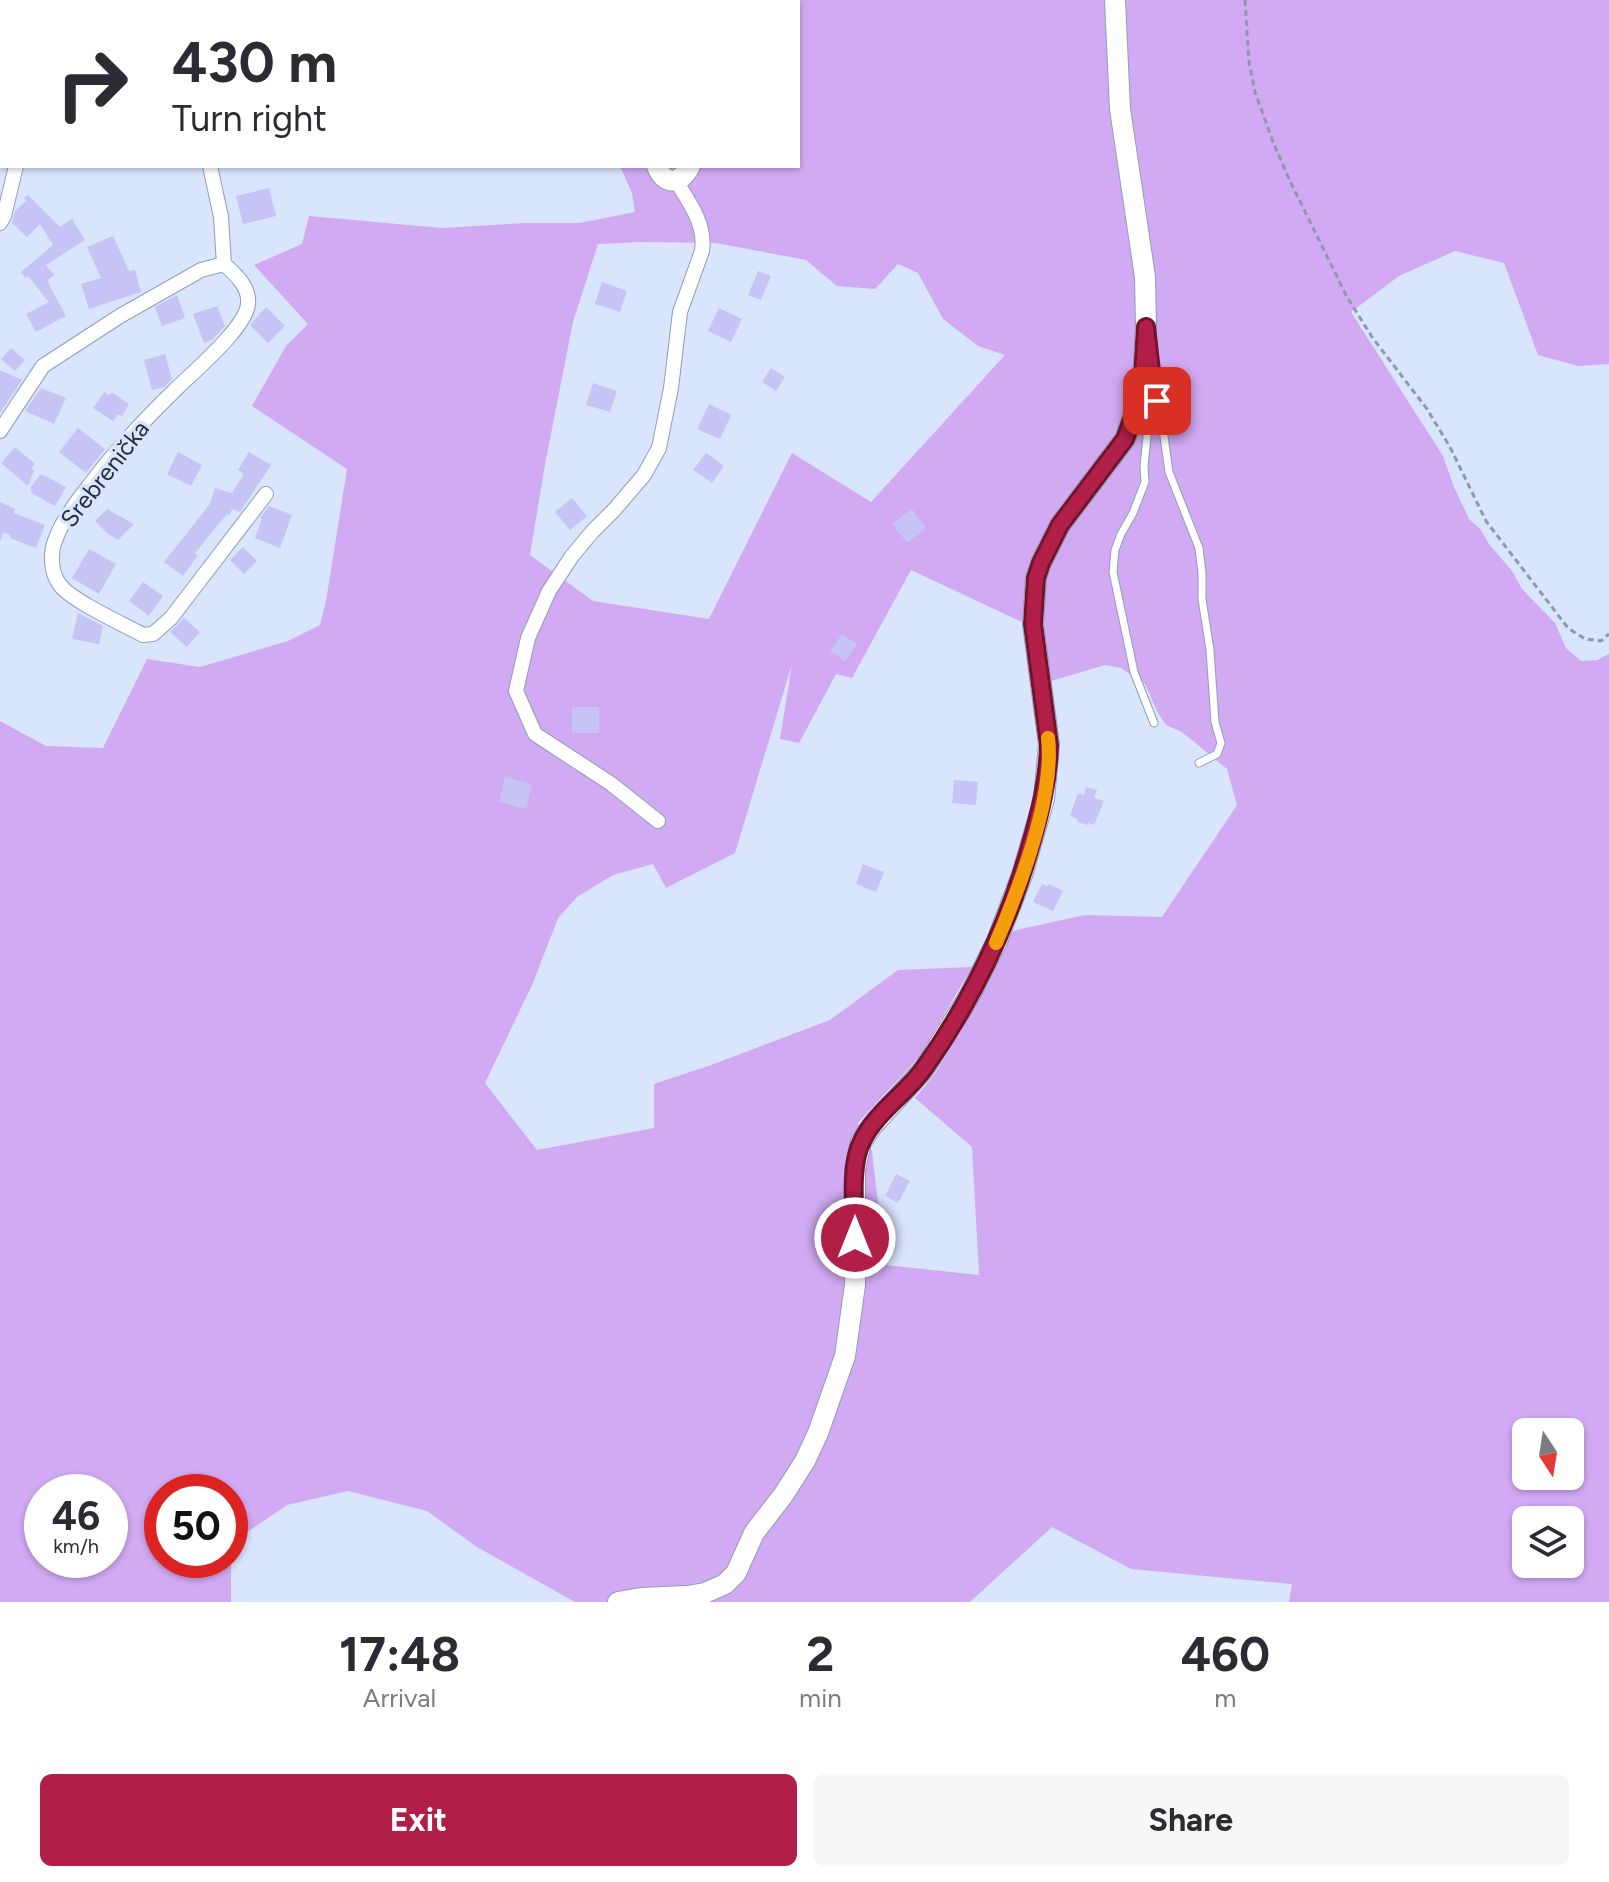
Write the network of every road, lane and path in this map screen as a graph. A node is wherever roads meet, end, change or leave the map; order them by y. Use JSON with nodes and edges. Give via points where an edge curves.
{"nodes":[{"id":1,"x":1115,"y":0,"type":"edge"},
{"id":2,"x":1245,"y":0,"type":"edge"},
{"id":3,"x":16,"y":168,"type":"edge"},
{"id":4,"x":210,"y":168,"type":"edge"},
{"id":5,"x":658,"y":168,"type":"edge"},
{"id":6,"x":683,"y":173,"type":"edge"},
{"id":7,"x":0,"y":223,"type":"edge"},
{"id":8,"x":224,"y":264,"type":"junction"},
{"id":9,"x":1146,"y":327,"type":"junction"},
{"id":10,"x":1157,"y":401,"type":"junction"},
{"id":11,"x":0,"y":431,"type":"edge"},
{"id":12,"x":266,"y":494,"type":"dead end"},
{"id":13,"x":1609,"y":634,"type":"edge"},
{"id":14,"x":1154,"y":723,"type":"dead end"},
{"id":15,"x":1199,"y":763,"type":"dead end"},
{"id":16,"x":658,"y":821,"type":"dead end"},
{"id":17,"x":618,"y":1602,"type":"edge"}],
"edges":[{"from":1,"to":9,"type":"main road","via":[[1120,109],[1145,277]]},
{"from":2,"to":13,"type":"path","via":[[1255,92],[1273,142],[1347,297],[1427,409],[1486,521],[1529,579],[1568,628],[1585,639],[1601,641]]},
{"from":3,"to":7,"type":"street"},
{"from":4,"to":8,"type":"street"},
{"from":5,"to":6,"type":"main road","via":[[666,180]]},
{"from":6,"to":16,"type":"street","via":[[704,240],[680,312],[659,448],[644,475],[572,556],[549,591],[528,638],[516,691],[535,734]]},
{"from":8,"to":11,"type":"street","via":[[201,270],[43,366]]},
{"from":8,"to":12,"type":"street","name":"Srebrenička","via":[[240,278],[249,299],[245,316],[120,446],[73,507],[56,538],[54,573],[70,594],[143,635],[153,634]]},
{"from":9,"to":10,"type":"lane"},
{"from":9,"to":17,"type":"main road","via":[[1142,392],[1125,439],[1060,525],[1036,578],[1033,624],[1049,763],[1022,875],[970,995],[924,1069],[861,1142],[855,1169],[855,1285],[845,1356],[818,1433],[725,1584],[705,1593]]},
{"from":10,"to":14,"type":"lane","via":[[1148,427],[1145,482],[1115,550],[1113,572],[1134,672]]},
{"from":10,"to":15,"type":"lane","via":[[1169,472],[1199,548],[1202,573],[1221,743],[1217,754]]}]}
